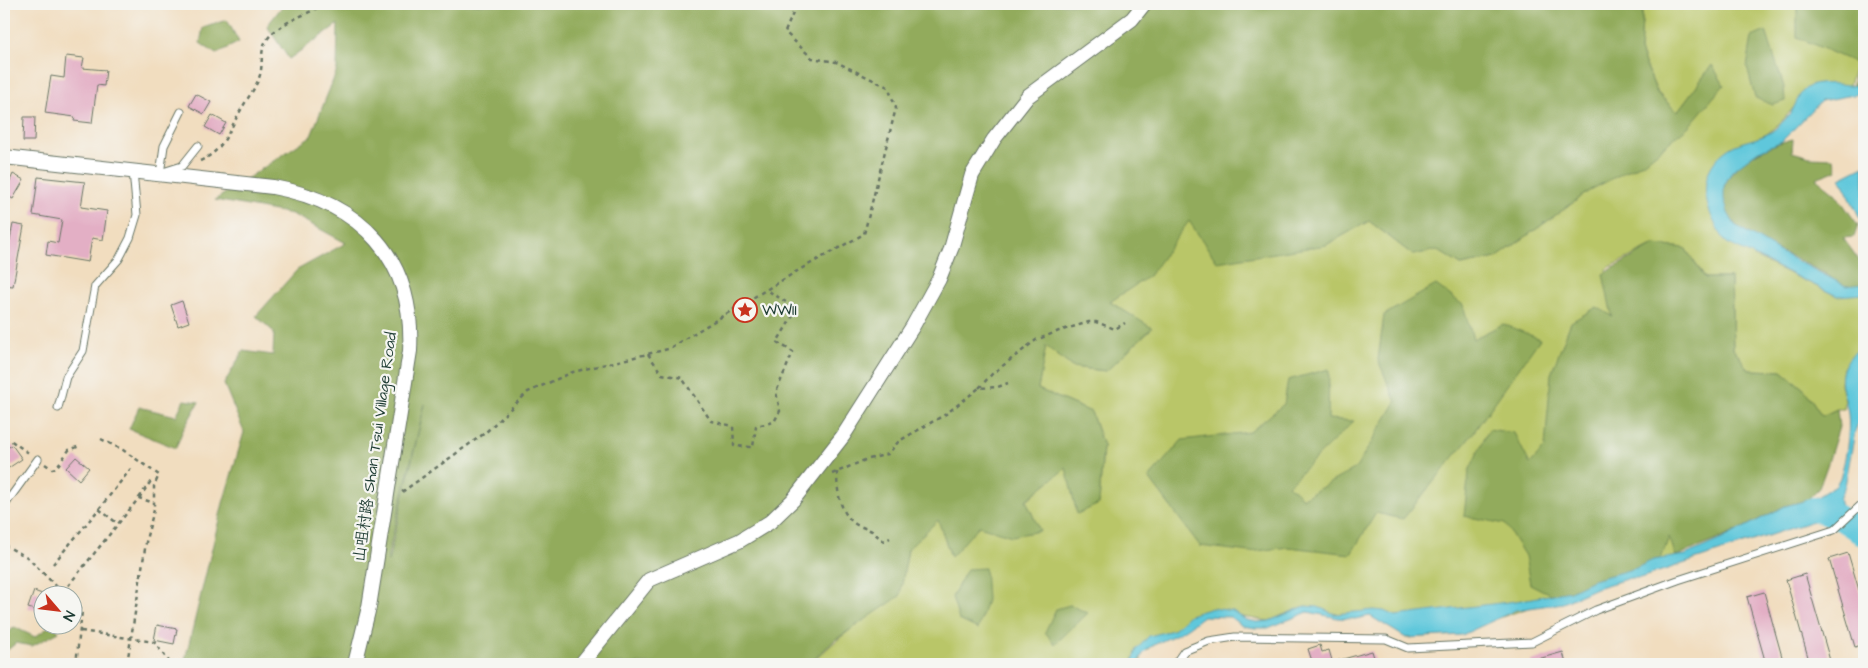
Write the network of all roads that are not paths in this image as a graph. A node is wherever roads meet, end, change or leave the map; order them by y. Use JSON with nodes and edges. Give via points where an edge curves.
{"nodes":[{"id":1,"x":1144,"y":4,"type":"edge"},
{"id":2,"x":181,"y":112,"type":"dead end"},
{"id":3,"x":198,"y":146,"type":"dead end"},
{"id":4,"x":4,"y":157,"type":"edge"},
{"id":5,"x":133,"y":171,"type":"junction"},
{"id":6,"x":160,"y":174,"type":"junction"},
{"id":7,"x":58,"y":408,"type":"dead end"},
{"id":8,"x":38,"y":459,"type":"dead end"},
{"id":9,"x":1863,"y":502,"type":"edge"},
{"id":10,"x":4,"y":506,"type":"edge"},
{"id":11,"x":355,"y":664,"type":"edge"},
{"id":12,"x":581,"y":664,"type":"edge"},
{"id":13,"x":1175,"y":664,"type":"edge"}],
"edges":[{"from":1,"to":12,"type":"street","via":[[1132,19],[1028,96],[994,139],[972,175],[952,249],[939,279],[843,436],[792,500],[770,522],[739,540],[649,580]]},
{"from":2,"to":6,"type":"lane","via":[[164,146]]},
{"from":3,"to":6,"type":"lane","via":[[178,167]]},
{"from":4,"to":5,"type":"street","name":"山咀村路 Shan Tsui Village Road"},
{"from":5,"to":6,"type":"street","name":"山咀村路 Shan Tsui Village Road"},
{"from":5,"to":7,"type":"lane","via":[[136,215],[130,238],[119,259],[95,286],[83,351],[66,378]]},
{"from":6,"to":11,"type":"street","name":"山咀村路 Shan Tsui Village Road","via":[[273,187],[313,196],[339,208],[360,223],[388,256],[403,288],[410,339],[367,622]]},
{"from":8,"to":10,"type":"lane"},
{"from":9,"to":13,"type":"lane","via":[[1834,530],[1596,610],[1532,642],[1408,648],[1386,639],[1235,637],[1209,641],[1184,651]]}]}
